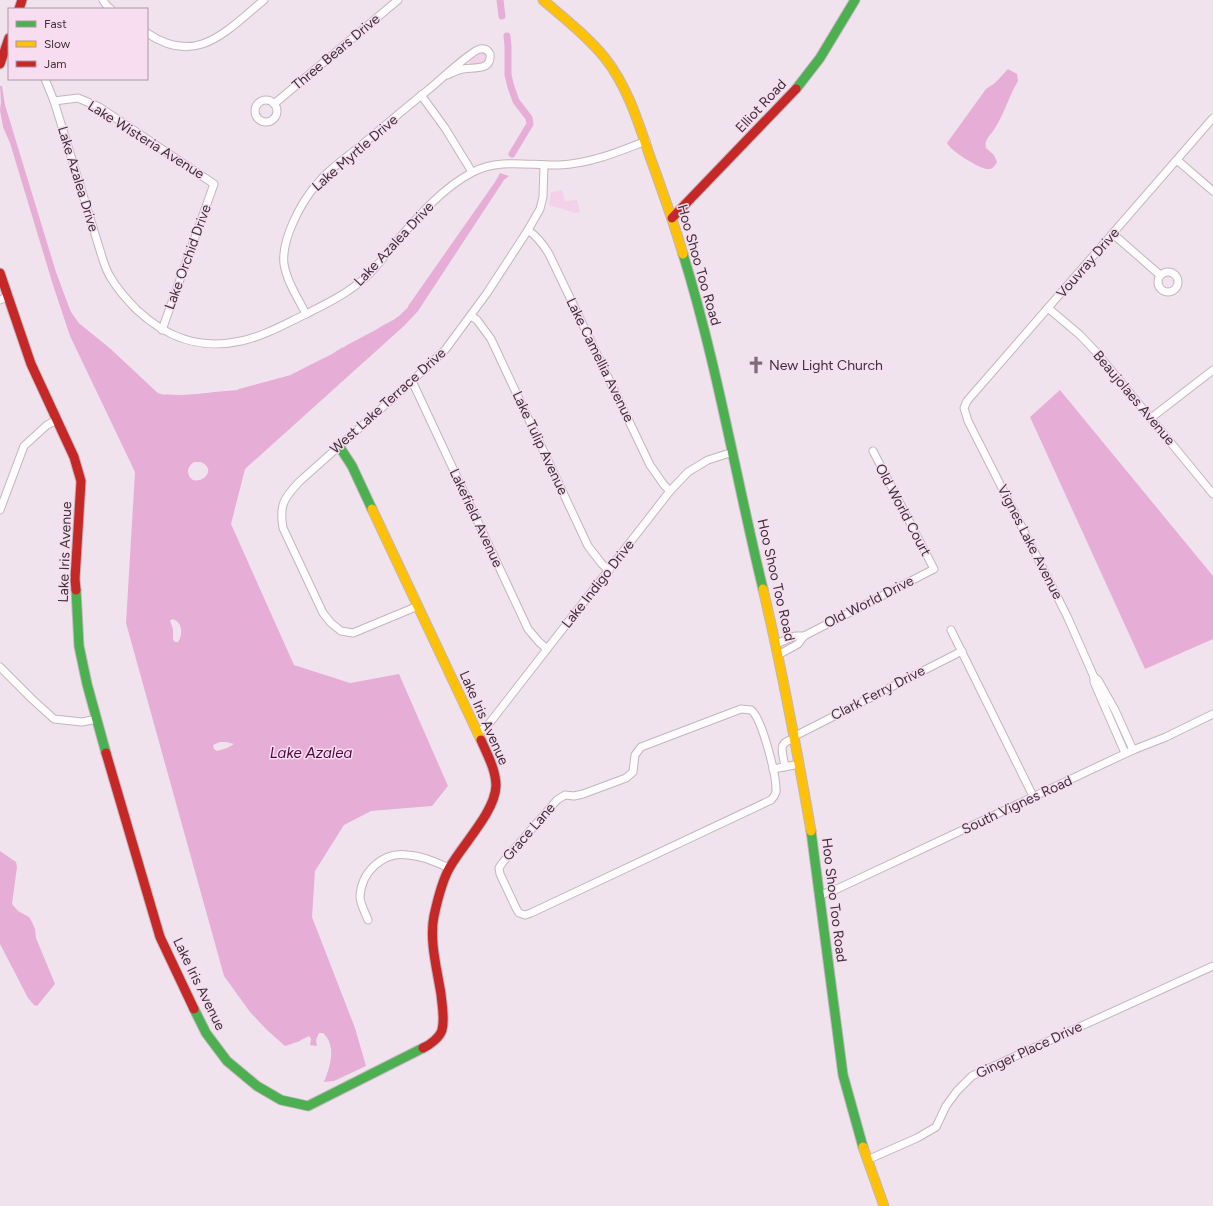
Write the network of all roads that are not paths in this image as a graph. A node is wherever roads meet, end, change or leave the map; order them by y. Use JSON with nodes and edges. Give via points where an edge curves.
{"nodes":[{"id":1,"x":103,"y":0,"type":"edge"},
{"id":2,"x":264,"y":0,"type":"edge"},
{"id":3,"x":398,"y":0,"type":"edge"},
{"id":4,"x":543,"y":0,"type":"edge"},
{"id":5,"x":855,"y":0,"type":"edge"},
{"id":6,"x":110,"y":8,"type":"edge"},
{"id":7,"x":148,"y":34,"type":"edge"},
{"id":8,"x":7,"y":49,"type":"edge"},
{"id":9,"x":0,"y":64,"type":"edge"},
{"id":10,"x":447,"y":75,"type":"junction"},
{"id":11,"x":45,"y":80,"type":"edge"},
{"id":12,"x":422,"y":95,"type":"junction"},
{"id":13,"x":54,"y":101,"type":"junction"},
{"id":14,"x":274,"y":104,"type":"dead end"},
{"id":15,"x":1213,"y":118,"type":"edge"},
{"id":16,"x":646,"y":141,"type":"junction"},
{"id":17,"x":1177,"y":160,"type":"junction"},
{"id":18,"x":544,"y":165,"type":"junction"},
{"id":19,"x":472,"y":172,"type":"junction"},
{"id":20,"x":214,"y":184,"type":"joint"},
{"id":21,"x":1213,"y":191,"type":"edge"},
{"id":22,"x":672,"y":218,"type":"junction"},
{"id":23,"x":528,"y":230,"type":"junction"},
{"id":24,"x":1113,"y":234,"type":"junction"},
{"id":25,"x":0,"y":273,"type":"edge"},
{"id":26,"x":1160,"y":275,"type":"dead end"},
{"id":27,"x":4,"y":298,"type":"edge"},
{"id":28,"x":1048,"y":308,"type":"junction"},
{"id":29,"x":306,"y":314,"type":"junction"},
{"id":30,"x":471,"y":316,"type":"junction"},
{"id":31,"x":162,"y":330,"type":"junction"},
{"id":32,"x":1213,"y":370,"type":"edge"},
{"id":33,"x":412,"y":381,"type":"junction"},
{"id":34,"x":964,"y":408,"type":"joint"},
{"id":35,"x":1151,"y":418,"type":"junction"},
{"id":36,"x":57,"y":420,"type":"junction"},
{"id":37,"x":339,"y":446,"type":"junction"},
{"id":38,"x":873,"y":451,"type":"dead end"},
{"id":39,"x":733,"y":452,"type":"junction"},
{"id":40,"x":670,"y":491,"type":"junction"},
{"id":41,"x":1213,"y":494,"type":"edge"},
{"id":42,"x":0,"y":510,"type":"edge"},
{"id":43,"x":934,"y":569,"type":"joint"},
{"id":44,"x":609,"y":571,"type":"junction"},
{"id":45,"x":418,"y":606,"type":"junction"},
{"id":46,"x":951,"y":630,"type":"dead end"},
{"id":47,"x":804,"y":636,"type":"junction"},
{"id":48,"x":776,"y":644,"type":"junction"},
{"id":49,"x":547,"y":649,"type":"junction"},
{"id":50,"x":962,"y":651,"type":"junction"},
{"id":51,"x":778,"y":655,"type":"junction"},
{"id":52,"x":0,"y":667,"type":"edge"},
{"id":53,"x":1094,"y":678,"type":"junction"},
{"id":54,"x":1213,"y":714,"type":"edge"},
{"id":55,"x":97,"y":719,"type":"junction"},
{"id":56,"x":477,"y":734,"type":"junction"},
{"id":57,"x":795,"y":737,"type":"junction"},
{"id":58,"x":1133,"y":750,"type":"junction"},
{"id":59,"x":1125,"y":754,"type":"junction"},
{"id":60,"x":800,"y":764,"type":"junction"},
{"id":61,"x":785,"y":767,"type":"junction"},
{"id":62,"x":773,"y":769,"type":"junction"},
{"id":63,"x":1034,"y":798,"type":"junction"},
{"id":64,"x":449,"y":868,"type":"junction"},
{"id":65,"x":820,"y":895,"type":"junction"},
{"id":66,"x":368,"y":920,"type":"dead end"},
{"id":67,"x":1213,"y":966,"type":"edge"},
{"id":68,"x":867,"y":1160,"type":"junction"},
{"id":69,"x":884,"y":1206,"type":"edge"}],
"edges":[{"from":1,"to":6,"type":"street"},
{"from":2,"to":7,"type":"street","via":[[220,36],[202,45],[170,45]]},
{"from":3,"to":14,"type":"street","name":"Three Bears Drive"},
{"from":4,"to":16,"type":"street","name":"Hoo Shoo Too Road","via":[[605,58],[632,104]]},
{"from":5,"to":22,"type":"street","name":"Elliot Road","via":[[802,83]]},
{"from":8,"to":9,"type":"street"},
{"from":10,"to":10,"type":"street","name":"Lake Myrtle Drive","via":[[476,50],[486,49],[490,54],[490,62],[486,66],[464,69]]},
{"from":10,"to":12,"type":"street","name":"Lake Myrtle Drive"},
{"from":11,"to":13,"type":"street","name":"Lake Azalea Drive"},
{"from":12,"to":19,"type":"street","via":[[446,128]]},
{"from":12,"to":29,"type":"street","name":"Lake Myrtle Drive","via":[[326,174],[307,196],[287,242],[284,263],[291,286]]},
{"from":13,"to":20,"type":"street","name":"Lake Wisteria Avenue","via":[[78,98],[99,107]]},
{"from":13,"to":31,"type":"street","name":"Lake Azalea Drive","via":[[110,276],[134,307]]},
{"from":15,"to":17,"type":"street","name":"Vouvray Drive"},
{"from":16,"to":18,"type":"street","name":"Lake Azalea Drive","via":[[576,164]]},
{"from":16,"to":22,"type":"street","name":"Hoo Shoo Too Road"},
{"from":17,"to":21,"type":"street"},
{"from":17,"to":24,"type":"street","name":"Vouvray Drive"},
{"from":18,"to":19,"type":"street","name":"Lake Azalea Drive","via":[[500,164]]},
{"from":18,"to":23,"type":"street","name":"West Lake Terrace Drive","via":[[544,197]]},
{"from":19,"to":29,"type":"street","name":"Lake Azalea Drive","via":[[438,197],[367,277],[347,292]]},
{"from":20,"to":31,"type":"street","name":"Lake Orchid Drive"},
{"from":22,"to":39,"type":"street","name":"Hoo Shoo Too Road","via":[[694,290]]},
{"from":23,"to":30,"type":"street","name":"West Lake Terrace Drive"},
{"from":23,"to":40,"type":"street","name":"Lake Camellia Avenue","via":[[543,244],[549,254],[650,465]]},
{"from":24,"to":26,"type":"street"},
{"from":24,"to":28,"type":"street","name":"Vouvray Drive"},
{"from":25,"to":27,"type":"street","name":"Lake Iris Avenue"},
{"from":27,"to":36,"type":"street","name":"Lake Iris Avenue"},
{"from":28,"to":34,"type":"street","name":"Vouvray Drive","via":[[967,401]]},
{"from":28,"to":35,"type":"street","name":"Beaujolaes Avenue","via":[[1090,345]]},
{"from":29,"to":31,"type":"street","name":"Lake Azalea Drive","via":[[268,333],[239,342],[199,343],[184,340]]},
{"from":30,"to":33,"type":"street","name":"West Lake Terrace Drive","via":[[445,350]]},
{"from":30,"to":44,"type":"street","name":"Lake Tulip Avenue","via":[[491,339],[588,546]]},
{"from":32,"to":35,"type":"street"},
{"from":33,"to":37,"type":"street","name":"West Lake Terrace Drive"},
{"from":33,"to":49,"type":"street","name":"Lakefield Avenue","via":[[528,629]]},
{"from":34,"to":53,"type":"street","name":"Vignes Lake Avenue","via":[[1067,616]]},
{"from":35,"to":41,"type":"street","name":"Beaujolaes Avenue"},
{"from":36,"to":42,"type":"street","via":[[47,425],[24,446]]},
{"from":36,"to":55,"type":"street","name":"Lake Iris Avenue","via":[[74,457],[81,481],[75,579],[79,646]]},
{"from":37,"to":45,"type":"street","name":"Lake Iris Avenue","via":[[352,466]]},
{"from":37,"to":45,"type":"street","name":"West Lake Terrace Drive","via":[[288,494],[281,515],[283,528],[323,613],[330,623],[341,631],[353,633]]},
{"from":38,"to":43,"type":"street","name":"Old World Court"},
{"from":39,"to":40,"type":"street","name":"Lake Indigo Drive","via":[[708,460],[688,472]]},
{"from":39,"to":48,"type":"street","name":"Hoo Shoo Too Road"},
{"from":40,"to":44,"type":"street","name":"Lake Indigo Drive"},
{"from":43,"to":47,"type":"street","name":"Old World Drive"},
{"from":44,"to":49,"type":"street","name":"Lake Indigo Drive"},
{"from":45,"to":56,"type":"street","name":"Lake Iris Avenue"},
{"from":46,"to":50,"type":"street"},
{"from":47,"to":48,"type":"street","name":"Old World Drive","via":[[795,636]]},
{"from":47,"to":51,"type":"street","name":"Old World Drive","via":[[798,644]]},
{"from":48,"to":51,"type":"street","name":"Hoo Shoo Too Road"},
{"from":49,"to":56,"type":"street","name":"Lake Indigo Drive","via":[[488,725]]},
{"from":50,"to":57,"type":"street","name":"Clark Ferry Drive"},
{"from":50,"to":63,"type":"street"},
{"from":51,"to":57,"type":"street","name":"Hoo Shoo Too Road"},
{"from":52,"to":55,"type":"street","via":[[54,719],[82,722]]},
{"from":53,"to":58,"type":"street","name":"Vignes Lake Avenue","via":[[1098,680],[1115,710]]},
{"from":53,"to":59,"type":"street","name":"Vignes Lake Avenue"},
{"from":54,"to":58,"type":"street","name":"South Vignes Road"},
{"from":55,"to":64,"type":"street","name":"Lake Iris Avenue","via":[[160,937],[189,1000],[206,1033],[227,1061],[257,1086],[281,1100],[308,1106],[430,1045],[442,1031],[443,1009],[433,922]]},
{"from":56,"to":64,"type":"street","name":"Lake Iris Avenue","via":[[491,762],[496,784],[494,794],[489,809]]},
{"from":57,"to":60,"type":"street","name":"Hoo Shoo Too Road"},
{"from":57,"to":61,"type":"street","name":"Clark Ferry Drive","via":[[783,744]]},
{"from":58,"to":59,"type":"street","name":"South Vignes Road"},
{"from":59,"to":63,"type":"street","name":"South Vignes Road"},
{"from":60,"to":61,"type":"street"},
{"from":60,"to":65,"type":"street","name":"Hoo Shoo Too Road"},
{"from":61,"to":62,"type":"street"},
{"from":62,"to":62,"type":"street","name":"Grace Lane","via":[[776,790],[771,800],[528,914],[517,911],[500,874],[502,862],[557,800],[565,795],[578,796],[629,777],[634,769],[636,752],[643,746],[741,709],[747,709],[758,718]]},
{"from":63,"to":65,"type":"street","name":"South Vignes Road","via":[[837,890]]},
{"from":64,"to":66,"type":"street","via":[[426,858],[406,854],[388,856],[373,866],[363,884],[360,898]]},
{"from":65,"to":68,"type":"street","name":"Hoo Shoo Too Road","via":[[843,1075]]},
{"from":67,"to":68,"type":"street","name":"Ginger Place Drive","via":[[972,1076],[956,1091],[936,1127]]},
{"from":68,"to":69,"type":"street","name":"Hoo Shoo Too Road"}]}
